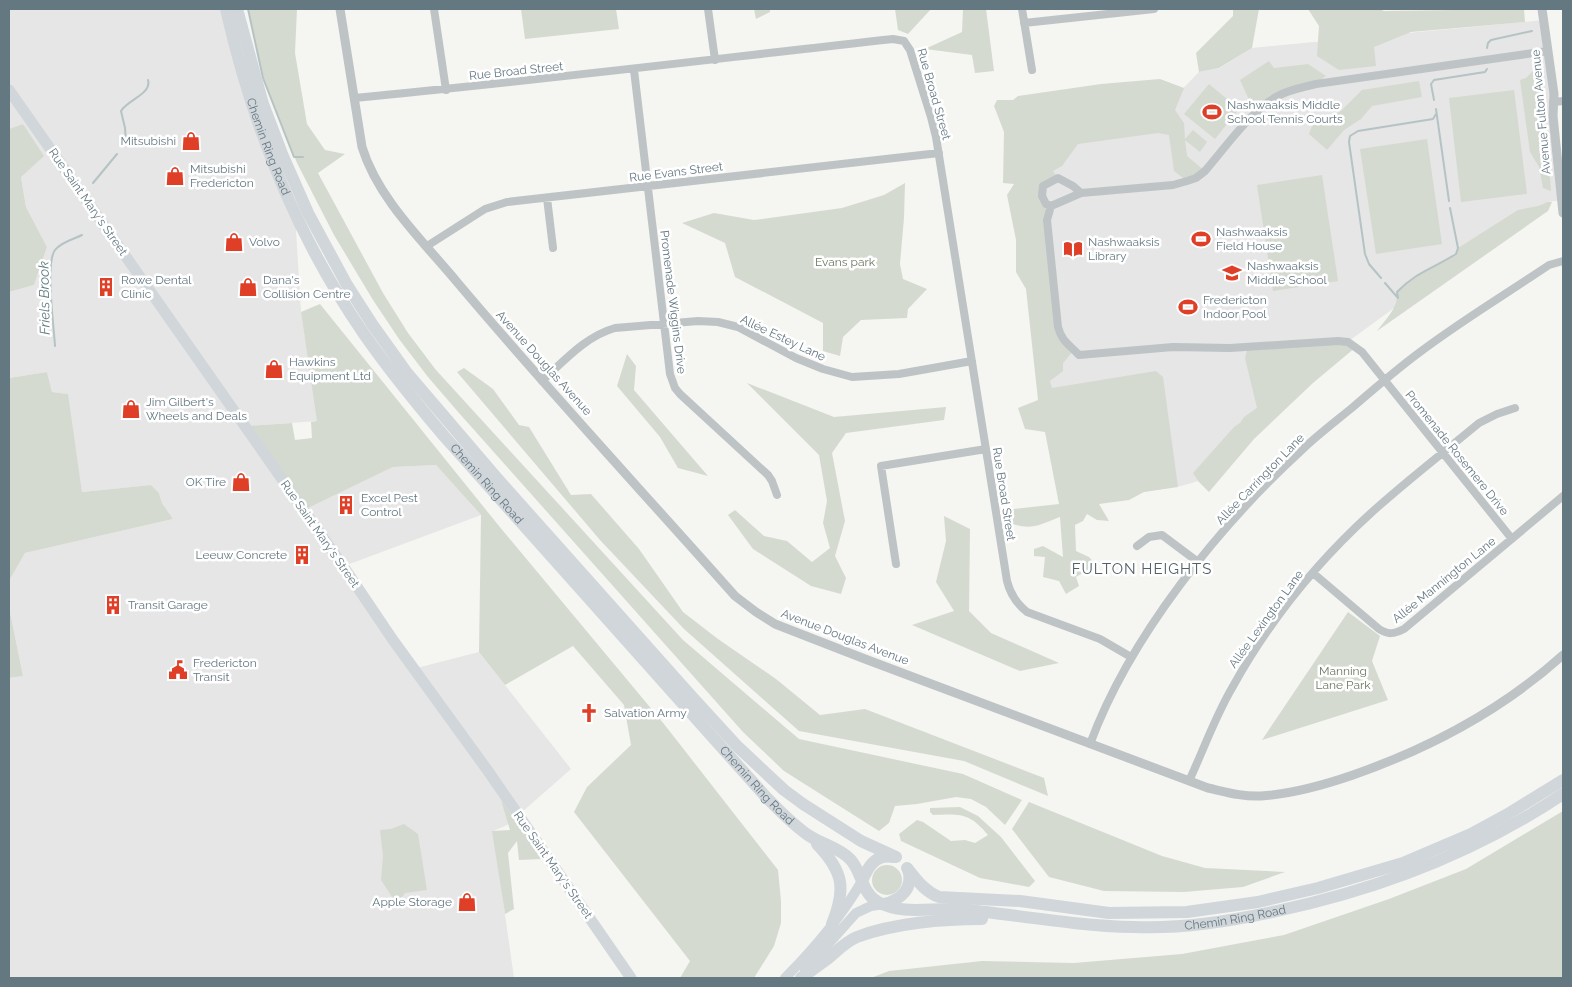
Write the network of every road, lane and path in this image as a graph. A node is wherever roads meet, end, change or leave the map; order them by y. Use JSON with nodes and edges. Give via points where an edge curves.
{"nodes":[{"id":1,"x":226,"y":9,"type":"edge"},
{"id":2,"x":237,"y":9,"type":"edge"},
{"id":3,"x":340,"y":9,"type":"edge"},
{"id":4,"x":434,"y":9,"type":"edge"},
{"id":5,"x":708,"y":9,"type":"edge"},
{"id":6,"x":1022,"y":9,"type":"edge"},
{"id":7,"x":1154,"y":9,"type":"edge"},
{"id":8,"x":1542,"y":9,"type":"edge"},
{"id":9,"x":1109,"y":11,"type":"edge"},
{"id":10,"x":1024,"y":22,"type":"junction"},
{"id":11,"x":1548,"y":51,"type":"junction"},
{"id":12,"x":715,"y":60,"type":"junction"},
{"id":13,"x":634,"y":70,"type":"junction"},
{"id":14,"x":1032,"y":70,"type":"dead end"},
{"id":15,"x":9,"y":90,"type":"edge"},
{"id":16,"x":446,"y":90,"type":"junction"},
{"id":17,"x":354,"y":98,"type":"junction"},
{"id":18,"x":1563,"y":101,"type":"edge"},
{"id":19,"x":1553,"y":102,"type":"junction"},
{"id":20,"x":939,"y":153,"type":"junction"},
{"id":21,"x":648,"y":186,"type":"junction"},
{"id":22,"x":1080,"y":193,"type":"junction"},
{"id":23,"x":547,"y":198,"type":"junction"},
{"id":24,"x":1051,"y":206,"type":"junction"},
{"id":25,"x":1563,"y":213,"type":"edge"},
{"id":26,"x":427,"y":246,"type":"junction"},
{"id":27,"x":553,"y":248,"type":"dead end"},
{"id":28,"x":1563,"y":261,"type":"edge"},
{"id":29,"x":664,"y":323,"type":"junction"},
{"id":30,"x":972,"y":360,"type":"junction"},
{"id":31,"x":1384,"y":380,"type":"junction"},
{"id":32,"x":542,"y":381,"type":"junction"},
{"id":33,"x":1515,"y":408,"type":"dead end"},
{"id":34,"x":986,"y":449,"type":"junction"},
{"id":35,"x":1442,"y":454,"type":"junction"},
{"id":36,"x":777,"y":495,"type":"dead end"},
{"id":37,"x":1563,"y":496,"type":"edge"},
{"id":38,"x":1512,"y":539,"type":"junction"},
{"id":39,"x":1136,"y":546,"type":"dead end"},
{"id":40,"x":1198,"y":562,"type":"junction"},
{"id":41,"x":896,"y":564,"type":"dead end"},
{"id":42,"x":1313,"y":573,"type":"junction"},
{"id":43,"x":1563,"y":655,"type":"edge"},
{"id":44,"x":1132,"y":657,"type":"junction"},
{"id":45,"x":1090,"y":744,"type":"junction"},
{"id":46,"x":1563,"y":780,"type":"edge"},
{"id":47,"x":1190,"y":781,"type":"junction"},
{"id":48,"x":1563,"y":794,"type":"edge"},
{"id":49,"x":808,"y":835,"type":"junction"},
{"id":50,"x":896,"y":858,"type":"junction"},
{"id":51,"x":907,"y":868,"type":"junction"},
{"id":52,"x":862,"y":881,"type":"junction"},
{"id":53,"x":884,"y":904,"type":"junction"},
{"id":54,"x":1075,"y":923,"type":"junction"},
{"id":55,"x":832,"y":924,"type":"junction"},
{"id":56,"x":631,"y":978,"type":"edge"},
{"id":57,"x":785,"y":978,"type":"edge"},
{"id":58,"x":799,"y":978,"type":"edge"}],
"edges":[{"from":1,"to":49,"type":"highway","name":"Chemin Ring Road","via":[[253,109],[276,171],[334,287],[364,334],[444,436],[766,797]]},
{"from":2,"to":50,"type":"highway","name":"Chemin Ring Road","via":[[263,104],[308,213],[347,285],[408,374],[738,747],[784,790],[861,841]]},
{"from":3,"to":17,"type":"street","name":"Avenue Douglas Avenue"},
{"from":4,"to":16,"type":"street"},
{"from":5,"to":12,"type":"street"},
{"from":6,"to":10,"type":"street"},
{"from":7,"to":9,"type":"street"},
{"from":8,"to":11,"type":"street","name":"Avenue Fulton Avenue"},
{"from":9,"to":10,"type":"street"},
{"from":10,"to":14,"type":"street"},
{"from":11,"to":19,"type":"street","name":"Avenue Fulton Avenue"},
{"from":11,"to":22,"type":"street","via":[[1294,89],[1256,111],[1196,178],[1173,185]]},
{"from":12,"to":13,"type":"street","name":"Rue Broad Street"},
{"from":12,"to":20,"type":"street","name":"Rue Broad Street","via":[[893,39],[904,41],[920,81]]},
{"from":13,"to":16,"type":"street","name":"Rue Broad Street"},
{"from":13,"to":21,"type":"street","name":"Promenade Wiggins Drive"},
{"from":15,"to":56,"type":"main road","name":"Rue Saint Mary's Street"},
{"from":16,"to":17,"type":"street","name":"Rue Broad Street"},
{"from":17,"to":26,"type":"street","name":"Avenue Douglas Avenue","via":[[362,147],[374,177]]},
{"from":18,"to":19,"type":"street"},
{"from":19,"to":25,"type":"street","name":"Avenue Fulton Avenue"},
{"from":20,"to":21,"type":"street","name":"Rue Evans Street"},
{"from":20,"to":30,"type":"street","name":"Rue Broad Street"},
{"from":21,"to":23,"type":"street","name":"Rue Evans Street"},
{"from":21,"to":29,"type":"street","name":"Promenade Wiggins Drive"},
{"from":22,"to":24,"type":"street"},
{"from":22,"to":24,"type":"street","via":[[1058,178],[1051,180],[1043,186],[1042,196]]},
{"from":23,"to":26,"type":"street","name":"Rue Evans Street","via":[[507,202],[484,209]]},
{"from":23,"to":27,"type":"street"},
{"from":24,"to":31,"type":"street","name":"Promenade Rosemere Drive","via":[[1047,234],[1058,327],[1065,343],[1079,355],[1172,347],[1230,348],[1338,341],[1356,346]]},
{"from":26,"to":32,"type":"street","name":"Avenue Douglas Avenue"},
{"from":28,"to":31,"type":"street","name":"Allée Carrington Lane","via":[[1549,265],[1420,351]]},
{"from":29,"to":30,"type":"street","name":"Allée Estey Lane","via":[[718,322],[738,327],[823,370],[852,377],[899,374]]},
{"from":29,"to":32,"type":"street","name":"Allée Estey Lane","via":[[615,328],[597,334]]},
{"from":29,"to":36,"type":"street","name":"Promenade Wiggins Drive","via":[[670,374],[675,388],[768,476]]},
{"from":30,"to":34,"type":"street","name":"Rue Broad Street"},
{"from":31,"to":35,"type":"street","name":"Promenade Rosemere Drive"},
{"from":31,"to":40,"type":"street","name":"Allée Carrington Lane","via":[[1278,472]]},
{"from":32,"to":45,"type":"street","name":"Avenue Douglas Avenue","via":[[735,596],[756,612],[775,624]]},
{"from":33,"to":35,"type":"street","name":"Allée Lexington Lane","via":[[1479,423]]},
{"from":34,"to":41,"type":"street","via":[[881,466]]},
{"from":34,"to":44,"type":"street","name":"Rue Broad Street","via":[[1006,581],[1014,599],[1027,612],[1100,639]]},
{"from":35,"to":38,"type":"street","name":"Promenade Rosemere Drive"},
{"from":35,"to":42,"type":"street","name":"Allée Lexington Lane","via":[[1372,513]]},
{"from":37,"to":38,"type":"street","name":"Allée Mannington Lane"},
{"from":38,"to":42,"type":"street","name":"Allée Mannington Lane","via":[[1396,633],[1386,634],[1379,629]]},
{"from":39,"to":40,"type":"street","via":[[1149,537],[1162,535]]},
{"from":40,"to":44,"type":"street","name":"Allée Carrington Lane"},
{"from":42,"to":47,"type":"street","name":"Allée Lexington Lane","via":[[1263,638],[1231,688]]},
{"from":43,"to":47,"type":"street","name":"Avenue Douglas Avenue","via":[[1506,699],[1452,732],[1400,757],[1339,780],[1282,794],[1259,796],[1232,794]]},
{"from":44,"to":45,"type":"street","name":"Allée Carrington Lane","via":[[1113,689]]},
{"from":45,"to":47,"type":"street","name":"Avenue Douglas Avenue"},
{"from":46,"to":51,"type":"highway","name":"Chemin Ring Road","via":[[1471,834],[1403,863],[1318,888],[1223,908],[1108,913],[1020,901],[939,897],[923,887]]},
{"from":48,"to":54,"type":"highway","name":"Chemin Ring Road","via":[[1483,842],[1438,862],[1310,904],[1186,926]]},
{"from":49,"to":52,"type":"highway","name":"Chemin Ring Road","via":[[848,857]]},
{"from":49,"to":55,"type":"highway","via":[[829,856],[841,881],[841,895]]},
{"from":50,"to":51,"type":"highway"},
{"from":50,"to":52,"type":"highway","via":[[883,856],[875,860],[867,868]]},
{"from":51,"to":53,"type":"highway","via":[[910,875],[908,889],[897,900]]},
{"from":52,"to":53,"type":"highway","via":[[872,898]]},
{"from":52,"to":55,"type":"main road"},
{"from":53,"to":54,"type":"highway","name":"Chemin Ring Road","via":[[899,909],[956,909]]},
{"from":53,"to":58,"type":"main road","via":[[856,913]]},
{"from":54,"to":58,"type":"highway","via":[[961,919],[893,928],[856,937]]},
{"from":55,"to":57,"type":"main road"}]}
